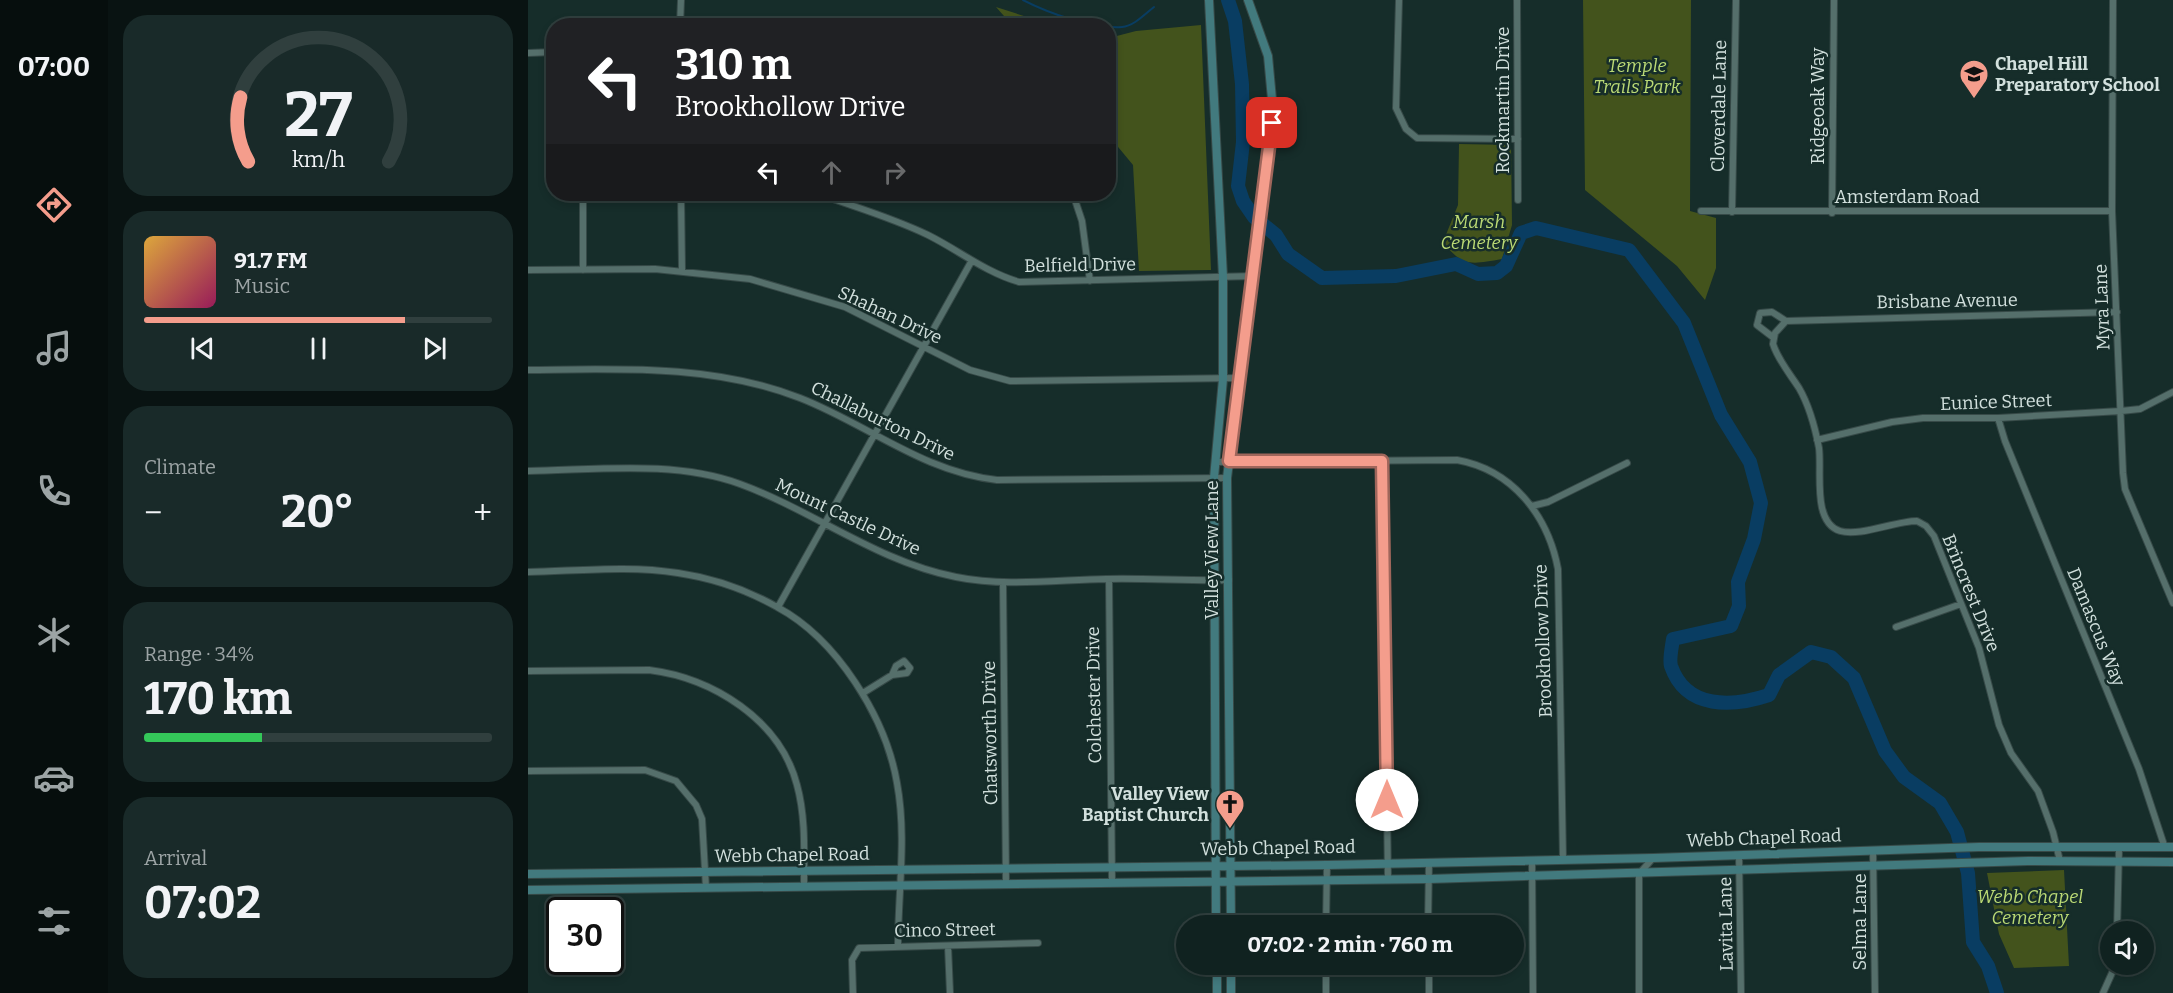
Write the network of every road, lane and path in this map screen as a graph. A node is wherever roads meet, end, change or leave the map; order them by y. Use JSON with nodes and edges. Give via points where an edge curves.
{"nodes":[{"id":1,"x":681,"y":0,"type":"edge"},
{"id":2,"x":1209,"y":0,"type":"edge"},
{"id":3,"x":1248,"y":0,"type":"edge"},
{"id":4,"x":1399,"y":0,"type":"edge"},
{"id":5,"x":1517,"y":0,"type":"edge"},
{"id":6,"x":1736,"y":0,"type":"edge"},
{"id":7,"x":1834,"y":0,"type":"edge"},
{"id":8,"x":2113,"y":0,"type":"edge"},
{"id":9,"x":680,"y":18,"type":"edge"},
{"id":10,"x":546,"y":52,"type":"edge"},
{"id":11,"x":528,"y":53,"type":"edge"},
{"id":12,"x":1518,"y":139,"type":"junction"},
{"id":13,"x":1518,"y":200,"type":"dead end"},
{"id":14,"x":583,"y":201,"type":"edge"},
{"id":15,"x":681,"y":201,"type":"edge"},
{"id":16,"x":837,"y":201,"type":"edge"},
{"id":17,"x":1075,"y":201,"type":"edge"},
{"id":18,"x":2112,"y":210,"type":"junction"},
{"id":19,"x":1701,"y":211,"type":"dead end"},
{"id":20,"x":1732,"y":212,"type":"junction"},
{"id":21,"x":1832,"y":213,"type":"junction"},
{"id":22,"x":971,"y":262,"type":"junction"},
{"id":23,"x":528,"y":270,"type":"edge"},
{"id":24,"x":583,"y":270,"type":"junction"},
{"id":25,"x":682,"y":270,"type":"junction"},
{"id":26,"x":1254,"y":276,"type":"junction"},
{"id":27,"x":1222,"y":277,"type":"junction"},
{"id":28,"x":1090,"y":281,"type":"junction"},
{"id":29,"x":2117,"y":312,"type":"junction"},
{"id":30,"x":1786,"y":321,"type":"junction"},
{"id":31,"x":1774,"y":338,"type":"junction"},
{"id":32,"x":923,"y":347,"type":"junction"},
{"id":33,"x":528,"y":370,"type":"edge"},
{"id":34,"x":1238,"y":378,"type":"junction"},
{"id":35,"x":1223,"y":379,"type":"junction"},
{"id":36,"x":2173,"y":392,"type":"edge"},
{"id":37,"x":2121,"y":411,"type":"junction"},
{"id":38,"x":1998,"y":418,"type":"junction"},
{"id":39,"x":874,"y":433,"type":"junction"},
{"id":40,"x":1817,"y":440,"type":"junction"},
{"id":41,"x":1229,"y":461,"type":"junction"},
{"id":42,"x":1382,"y":461,"type":"junction"},
{"id":43,"x":1216,"y":462,"type":"junction"},
{"id":44,"x":1627,"y":464,"type":"dead end"},
{"id":45,"x":528,"y":471,"type":"edge"},
{"id":46,"x":1214,"y":478,"type":"junction"},
{"id":47,"x":1227,"y":478,"type":"junction"},
{"id":48,"x":1532,"y":507,"type":"junction"},
{"id":49,"x":824,"y":523,"type":"junction"},
{"id":50,"x":528,"y":572,"type":"edge"},
{"id":51,"x":1109,"y":579,"type":"junction"},
{"id":52,"x":1214,"y":580,"type":"junction"},
{"id":53,"x":1228,"y":580,"type":"junction"},
{"id":54,"x":1003,"y":583,"type":"junction"},
{"id":55,"x":2173,"y":603,"type":"edge"},
{"id":56,"x":1961,"y":604,"type":"junction"},
{"id":57,"x":778,"y":607,"type":"junction"},
{"id":58,"x":1896,"y":627,"type":"dead end"},
{"id":59,"x":528,"y":671,"type":"edge"},
{"id":60,"x":892,"y":675,"type":"dead end"},
{"id":61,"x":863,"y":693,"type":"junction"},
{"id":62,"x":528,"y":771,"type":"edge"},
{"id":63,"x":2169,"y":847,"type":"edge"},
{"id":64,"x":2057,"y":848,"type":"junction"},
{"id":65,"x":2119,"y":849,"type":"junction"},
{"id":66,"x":1873,"y":851,"type":"junction"},
{"id":67,"x":1739,"y":855,"type":"junction"},
{"id":68,"x":1653,"y":858,"type":"junction"},
{"id":69,"x":1532,"y":860,"type":"junction"},
{"id":70,"x":1563,"y":860,"type":"junction"},
{"id":71,"x":2060,"y":861,"type":"junction"},
{"id":72,"x":1429,"y":862,"type":"junction"},
{"id":73,"x":2118,"y":862,"type":"junction"},
{"id":74,"x":2173,"y":862,"type":"edge"},
{"id":75,"x":1388,"y":863,"type":"junction"},
{"id":76,"x":1327,"y":864,"type":"junction"},
{"id":77,"x":1216,"y":865,"type":"junction"},
{"id":78,"x":1874,"y":865,"type":"junction"},
{"id":79,"x":1232,"y":866,"type":"junction"},
{"id":80,"x":1112,"y":868,"type":"junction"},
{"id":81,"x":901,"y":869,"type":"junction"},
{"id":82,"x":1006,"y":869,"type":"junction"},
{"id":83,"x":1740,"y":870,"type":"junction"},
{"id":84,"x":804,"y":872,"type":"junction"},
{"id":85,"x":662,"y":873,"type":"junction"},
{"id":86,"x":705,"y":873,"type":"junction"},
{"id":87,"x":528,"y":874,"type":"edge"},
{"id":88,"x":1639,"y":874,"type":"junction"},
{"id":89,"x":1532,"y":875,"type":"junction"},
{"id":90,"x":1388,"y":879,"type":"junction"},
{"id":91,"x":1428,"y":879,"type":"junction"},
{"id":92,"x":1326,"y":880,"type":"junction"},
{"id":93,"x":1216,"y":881,"type":"junction"},
{"id":94,"x":1231,"y":881,"type":"junction"},
{"id":95,"x":1112,"y":882,"type":"junction"},
{"id":96,"x":1006,"y":883,"type":"junction"},
{"id":97,"x":902,"y":884,"type":"junction"},
{"id":98,"x":804,"y":886,"type":"junction"},
{"id":99,"x":662,"y":888,"type":"junction"},
{"id":100,"x":706,"y":888,"type":"junction"},
{"id":101,"x":528,"y":890,"type":"edge"},
{"id":102,"x":1216,"y":915,"type":"edge"},
{"id":103,"x":1231,"y":915,"type":"edge"},
{"id":104,"x":1326,"y":915,"type":"edge"},
{"id":105,"x":1428,"y":915,"type":"edge"},
{"id":106,"x":2117,"y":921,"type":"edge"},
{"id":107,"x":1038,"y":943,"type":"dead end"},
{"id":108,"x":898,"y":946,"type":"junction"},
{"id":109,"x":948,"y":946,"type":"junction"},
{"id":110,"x":1216,"y":975,"type":"edge"},
{"id":111,"x":1231,"y":975,"type":"edge"},
{"id":112,"x":1326,"y":975,"type":"edge"},
{"id":113,"x":1429,"y":975,"type":"edge"},
{"id":114,"x":2111,"y":975,"type":"edge"},
{"id":115,"x":853,"y":993,"type":"edge"},
{"id":116,"x":950,"y":993,"type":"edge"},
{"id":117,"x":1217,"y":993,"type":"edge"},
{"id":118,"x":1231,"y":993,"type":"edge"},
{"id":119,"x":1326,"y":993,"type":"edge"},
{"id":120,"x":1429,"y":993,"type":"edge"},
{"id":121,"x":1533,"y":993,"type":"edge"},
{"id":122,"x":1639,"y":993,"type":"edge"},
{"id":123,"x":1741,"y":993,"type":"edge"},
{"id":124,"x":1875,"y":993,"type":"edge"},
{"id":125,"x":2103,"y":993,"type":"edge"}],
"edges":[{"from":1,"to":9,"type":"street"},
{"from":2,"to":27,"type":"main road","name":"Valley View Lane"},
{"from":3,"to":26,"type":"main road","name":"Valley View Lane","via":[[1268,56],[1273,92]]},
{"from":4,"to":12,"type":"street","via":[[1396,108],[1406,129],[1417,138]]},
{"from":5,"to":12,"type":"street","name":"Rockmartin Drive"},
{"from":6,"to":20,"type":"street","name":"Cloverdale Lane"},
{"from":7,"to":21,"type":"street","name":"Ridgeoak Way"},
{"from":8,"to":18,"type":"street","name":"Myra Lane"},
{"from":10,"to":11,"type":"street"},
{"from":12,"to":13,"type":"street","name":"Rockmartin Drive"},
{"from":14,"to":24,"type":"street"},
{"from":15,"to":25,"type":"street"},
{"from":16,"to":22,"type":"street","name":"Belfield Drive","via":[[929,236]]},
{"from":17,"to":28,"type":"street"},
{"from":18,"to":21,"type":"street","name":"Amsterdam Road"},
{"from":18,"to":29,"type":"street","name":"Myra Lane"},
{"from":19,"to":20,"type":"street","name":"Amsterdam Road"},
{"from":20,"to":21,"type":"street","name":"Amsterdam Road"},
{"from":22,"to":28,"type":"street","name":"Belfield Drive","via":[[1019,282]]},
{"from":22,"to":32,"type":"street"},
{"from":23,"to":24,"type":"street","name":"Shahan Drive"},
{"from":24,"to":25,"type":"street","name":"Shahan Drive"},
{"from":25,"to":32,"type":"street","name":"Shahan Drive","via":[[750,279],[795,291],[845,307]]},
{"from":26,"to":27,"type":"street","name":"Belfield Drive"},
{"from":26,"to":34,"type":"main road","name":"Valley View Lane"},
{"from":27,"to":28,"type":"street","name":"Belfield Drive"},
{"from":27,"to":35,"type":"main road","name":"Valley View Lane"},
{"from":29,"to":30,"type":"street","name":"Brisbane Avenue"},
{"from":29,"to":37,"type":"street","name":"Myra Lane"},
{"from":30,"to":31,"type":"street"},
{"from":30,"to":31,"type":"street","name":"Brisbane Avenue","via":[[1772,312],[1760,313],[1758,325]]},
{"from":31,"to":40,"type":"street","name":"Brincrest Drive","via":[[1776,352],[1812,416]]},
{"from":32,"to":35,"type":"street","name":"Shahan Drive","via":[[986,376],[1010,381]]},
{"from":32,"to":39,"type":"street"},
{"from":33,"to":39,"type":"street","name":"Challaburton Drive","via":[[672,370],[713,375],[798,397]]},
{"from":34,"to":35,"type":"street","name":"Shahan Drive"},
{"from":34,"to":41,"type":"main road","name":"Valley View Lane"},
{"from":35,"to":43,"type":"main road","name":"Valley View Lane"},
{"from":36,"to":37,"type":"street","name":"Eunice Street","via":[[2140,409]]},
{"from":37,"to":38,"type":"street","name":"Eunice Street"},
{"from":37,"to":55,"type":"street","name":"Myra Lane","via":[[2125,489]]},
{"from":38,"to":40,"type":"street","name":"Eunice Street","via":[[1923,418]]},
{"from":38,"to":63,"type":"street","name":"Damascus Way"},
{"from":39,"to":46,"type":"street","name":"Challaburton Drive","via":[[947,471],[978,478]]},
{"from":39,"to":49,"type":"street"},
{"from":40,"to":56,"type":"street","name":"Brincrest Drive","via":[[1820,503],[1830,525],[1852,532],[1907,521],[1926,526],[1934,536]]},
{"from":41,"to":42,"type":"street","name":"Brookhollow Drive"},
{"from":41,"to":43,"type":"street","name":"Brookhollow Drive"},
{"from":41,"to":47,"type":"main road","name":"Valley View Lane"},
{"from":42,"to":48,"type":"street","name":"Brookhollow Drive","via":[[1470,462],[1507,482]]},
{"from":42,"to":75,"type":"street"},
{"from":43,"to":46,"type":"main road","name":"Valley View Lane"},
{"from":44,"to":48,"type":"street"},
{"from":45,"to":49,"type":"street","name":"Mount Castle Drive","via":[[650,470],[712,476],[765,494]]},
{"from":46,"to":47,"type":"street","name":"Challaburton Drive"},
{"from":46,"to":52,"type":"main road","name":"Valley View Lane"},
{"from":47,"to":53,"type":"main road","name":"Valley View Lane"},
{"from":48,"to":70,"type":"street","name":"Brookhollow Drive","via":[[1550,535],[1558,569]]},
{"from":49,"to":54,"type":"street","name":"Mount Castle Drive","via":[[894,558],[932,571]]},
{"from":49,"to":57,"type":"street"},
{"from":50,"to":57,"type":"street","via":[[677,573],[732,588]]},
{"from":51,"to":52,"type":"street","name":"Mount Castle Drive"},
{"from":51,"to":54,"type":"street","name":"Mount Castle Drive"},
{"from":51,"to":80,"type":"street","name":"Colchester Drive"},
{"from":52,"to":53,"type":"street","name":"Mount Castle Drive"},
{"from":52,"to":77,"type":"main road","name":"Valley View Lane"},
{"from":53,"to":79,"type":"main road","name":"Valley View Lane"},
{"from":54,"to":82,"type":"street","name":"Chatsworth Drive"},
{"from":56,"to":58,"type":"street"},
{"from":56,"to":64,"type":"street","name":"Brincrest Drive","via":[[1979,648],[1999,725],[2011,753],[2038,792]]},
{"from":57,"to":61,"type":"street","via":[[827,648]]},
{"from":59,"to":84,"type":"street","via":[[669,673],[713,689],[751,713],[781,750],[795,777],[802,811]]},
{"from":60,"to":61,"type":"street"},
{"from":61,"to":81,"type":"street","via":[[894,765],[901,812]]},
{"from":62,"to":86,"type":"street","via":[[645,770],[676,781],[702,819]]},
{"from":63,"to":65,"type":"main road","name":"Webb Chapel Road"},
{"from":64,"to":65,"type":"main road","name":"Webb Chapel Road"},
{"from":64,"to":66,"type":"main road","name":"Webb Chapel Road"},
{"from":64,"to":71,"type":"street","name":"Brincrest Drive"},
{"from":65,"to":73,"type":"street"},
{"from":66,"to":67,"type":"main road","name":"Webb Chapel Road"},
{"from":66,"to":78,"type":"street","name":"Selma Lane"},
{"from":67,"to":68,"type":"main road","name":"Webb Chapel Road"},
{"from":67,"to":83,"type":"street","name":"Lavita Lane"},
{"from":68,"to":70,"type":"main road","name":"Webb Chapel Road"},
{"from":68,"to":88,"type":"street"},
{"from":69,"to":70,"type":"main road","name":"Webb Chapel Road"},
{"from":69,"to":72,"type":"main road","name":"Webb Chapel Road"},
{"from":69,"to":89,"type":"street"},
{"from":71,"to":73,"type":"main road","name":"Webb Chapel Road"},
{"from":71,"to":78,"type":"main road","name":"Webb Chapel Road"},
{"from":72,"to":75,"type":"main road","name":"Webb Chapel Road"},
{"from":72,"to":91,"type":"street"},
{"from":73,"to":74,"type":"main road","name":"Webb Chapel Road"},
{"from":73,"to":106,"type":"street"},
{"from":75,"to":76,"type":"main road","name":"Webb Chapel Road"},
{"from":75,"to":90,"type":"street"},
{"from":76,"to":79,"type":"main road","name":"Webb Chapel Road"},
{"from":76,"to":92,"type":"street"},
{"from":77,"to":79,"type":"main road","name":"Webb Chapel Road"},
{"from":77,"to":80,"type":"main road","name":"Webb Chapel Road"},
{"from":77,"to":93,"type":"main road","name":"Valley View Lane"},
{"from":78,"to":83,"type":"main road","name":"Webb Chapel Road"},
{"from":78,"to":124,"type":"street","name":"Selma Lane"},
{"from":79,"to":94,"type":"main road","name":"Valley View Lane"},
{"from":80,"to":82,"type":"main road","name":"Webb Chapel Road"},
{"from":80,"to":95,"type":"street","name":"Colchester Drive"},
{"from":81,"to":82,"type":"main road","name":"Webb Chapel Road"},
{"from":81,"to":84,"type":"main road","name":"Webb Chapel Road"},
{"from":81,"to":97,"type":"street"},
{"from":82,"to":96,"type":"street","name":"Chatsworth Drive"},
{"from":83,"to":88,"type":"main road","name":"Webb Chapel Road"},
{"from":83,"to":123,"type":"street","name":"Lavita Lane"},
{"from":84,"to":86,"type":"main road","name":"Webb Chapel Road"},
{"from":84,"to":98,"type":"street"},
{"from":85,"to":86,"type":"main road","name":"Webb Chapel Road"},
{"from":85,"to":87,"type":"main road","name":"Webb Chapel Road"},
{"from":85,"to":99,"type":"main road"},
{"from":86,"to":100,"type":"street"},
{"from":88,"to":89,"type":"main road","name":"Webb Chapel Road"},
{"from":88,"to":122,"type":"street"},
{"from":89,"to":91,"type":"main road","name":"Webb Chapel Road"},
{"from":89,"to":121,"type":"street"},
{"from":90,"to":91,"type":"main road","name":"Webb Chapel Road"},
{"from":90,"to":92,"type":"main road","name":"Webb Chapel Road"},
{"from":91,"to":105,"type":"street"},
{"from":92,"to":94,"type":"main road","name":"Webb Chapel Road"},
{"from":92,"to":104,"type":"street"},
{"from":93,"to":94,"type":"main road","name":"Webb Chapel Road"},
{"from":93,"to":95,"type":"main road","name":"Webb Chapel Road"},
{"from":93,"to":102,"type":"main road","name":"Valley View Lane"},
{"from":94,"to":103,"type":"main road","name":"Valley View Lane"},
{"from":95,"to":96,"type":"main road","name":"Webb Chapel Road"},
{"from":96,"to":97,"type":"main road","name":"Webb Chapel Road"},
{"from":97,"to":98,"type":"main road","name":"Webb Chapel Road"},
{"from":97,"to":108,"type":"street","via":[[898,898]]},
{"from":98,"to":100,"type":"main road","name":"Webb Chapel Road"},
{"from":99,"to":100,"type":"main road","name":"Webb Chapel Road"},
{"from":99,"to":101,"type":"main road","name":"Webb Chapel Road"},
{"from":107,"to":109,"type":"street","name":"Cinco Street"},
{"from":108,"to":109,"type":"street","name":"Cinco Street"},
{"from":108,"to":115,"type":"street","name":"Cinco Street","via":[[869,946],[855,952]]},
{"from":109,"to":116,"type":"street"},
{"from":110,"to":117,"type":"main road"},
{"from":111,"to":118,"type":"main road"},
{"from":112,"to":119,"type":"street"},
{"from":113,"to":120,"type":"street"},
{"from":114,"to":125,"type":"street"}]}
